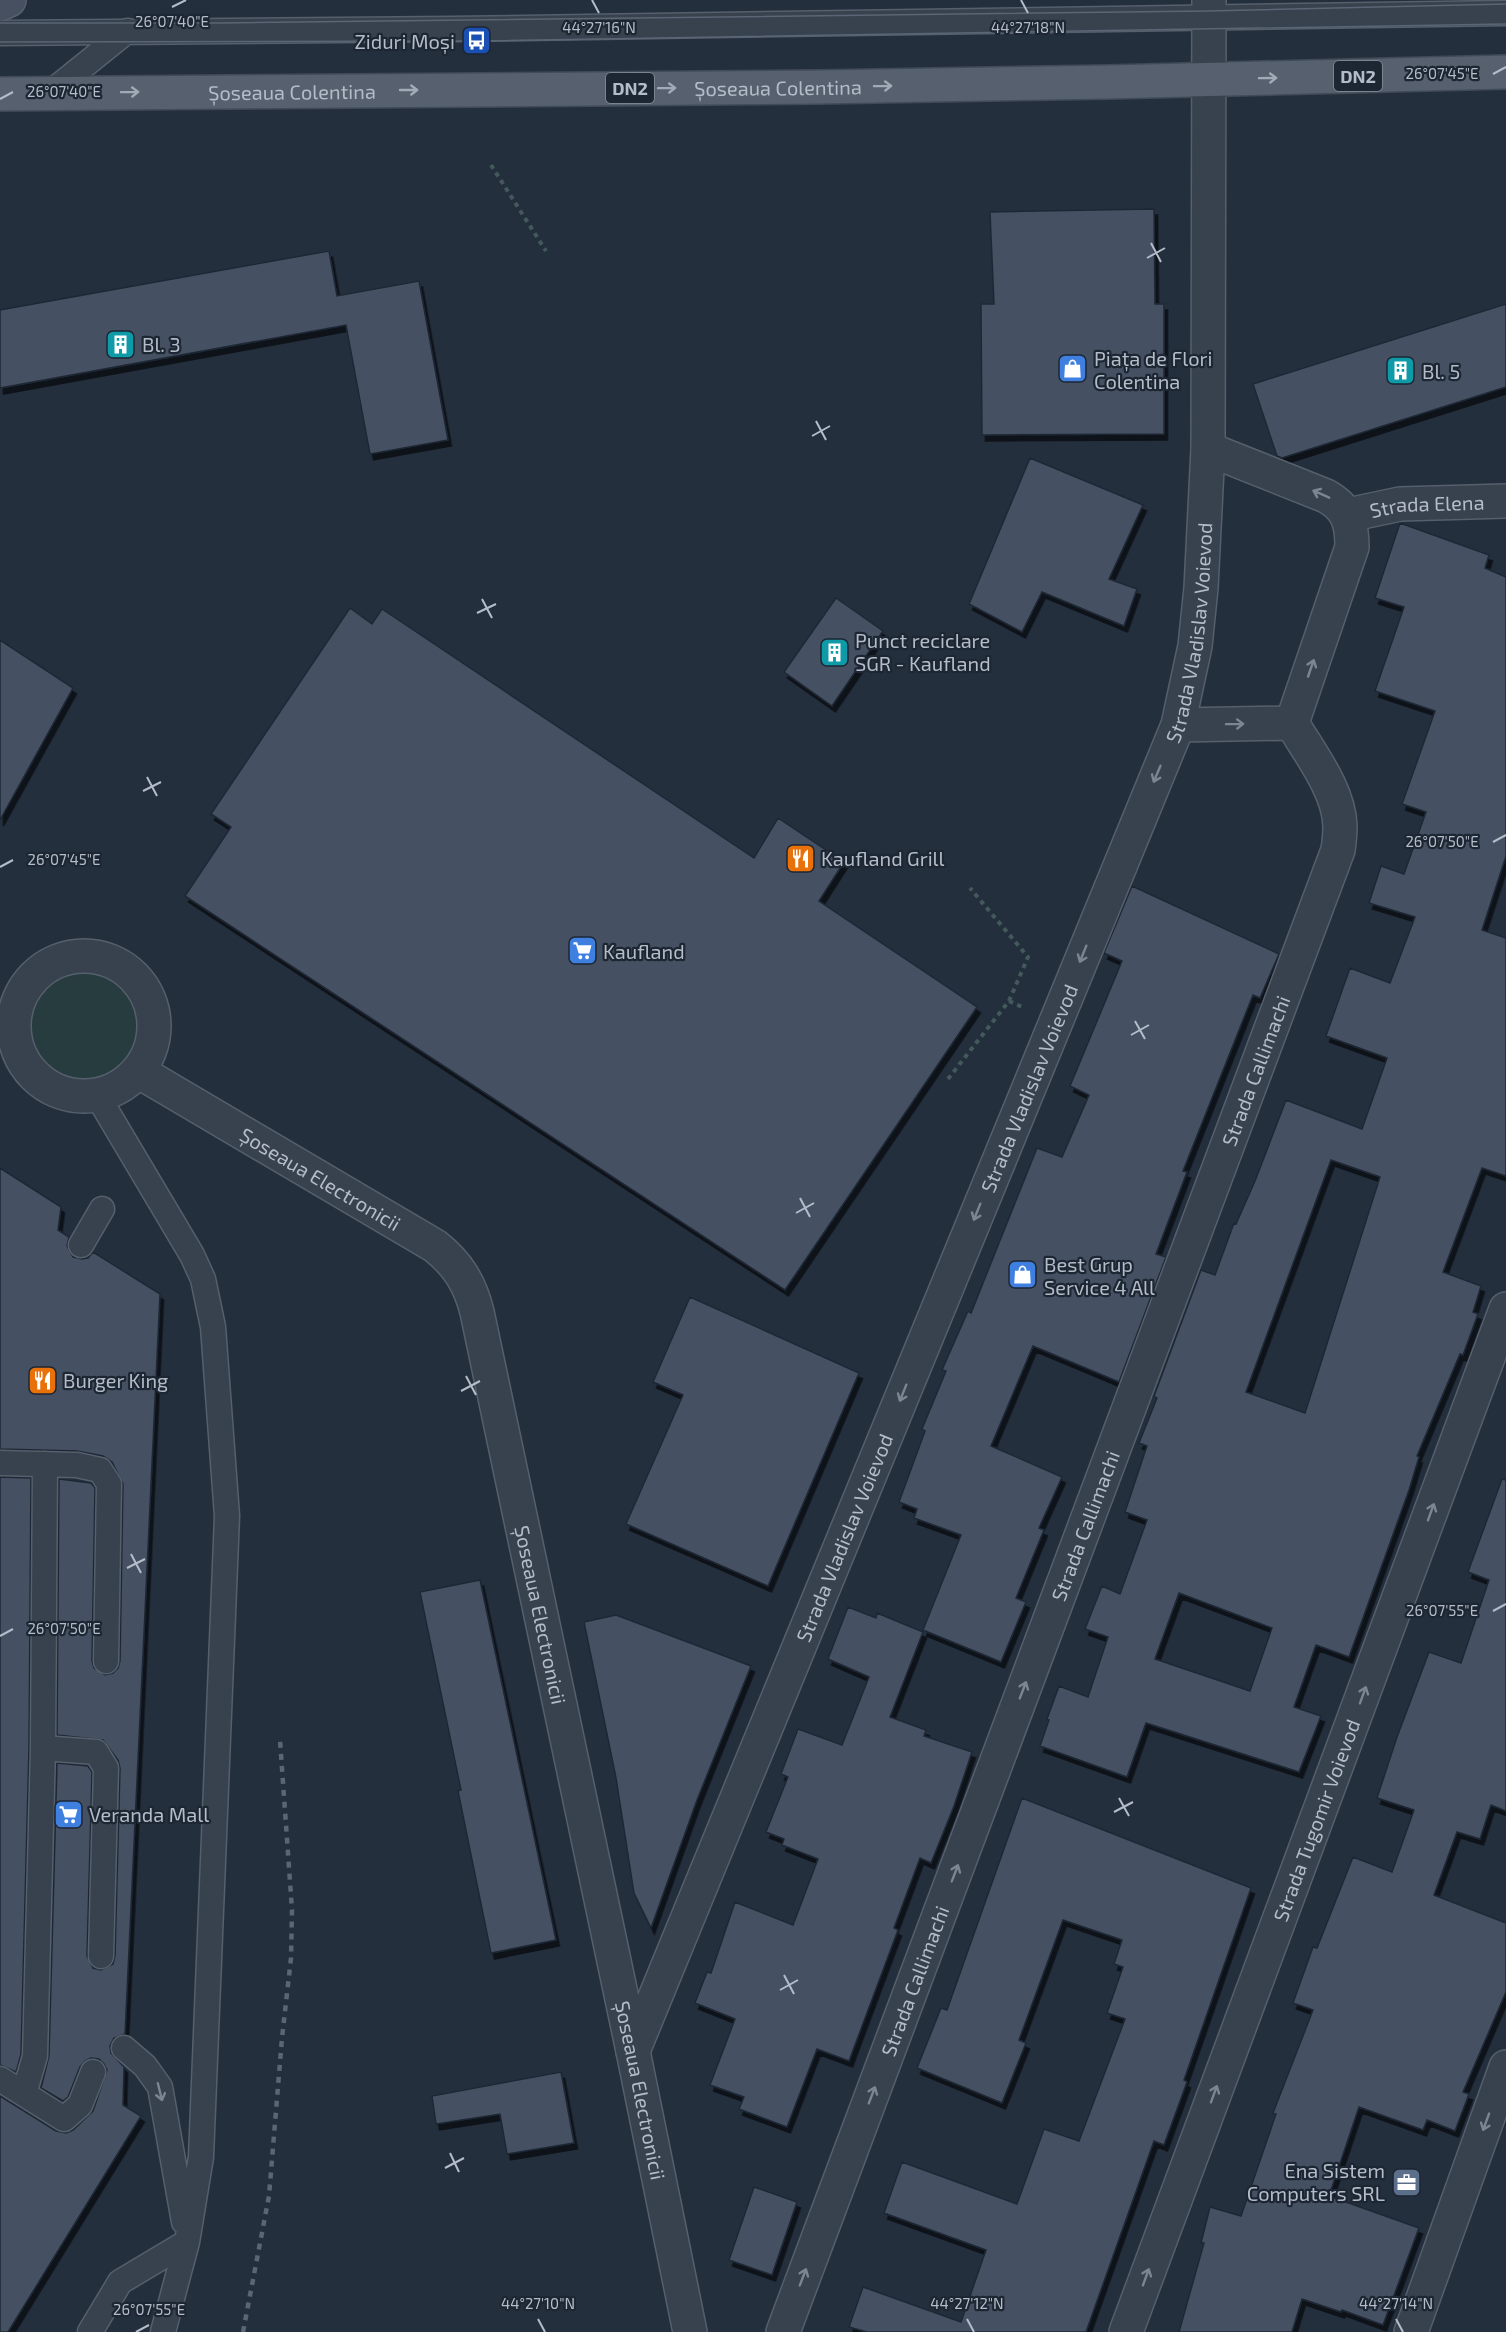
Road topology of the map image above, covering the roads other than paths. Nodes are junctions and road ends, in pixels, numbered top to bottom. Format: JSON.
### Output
{"nodes":[{"id":1,"x":9,"y":0,"type":"edge"},
{"id":2,"x":0,"y":4,"type":"edge"},
{"id":3,"x":1209,"y":9,"type":"edge"},
{"id":4,"x":1506,"y":13,"type":"edge"},
{"id":5,"x":127,"y":31,"type":"junction"},
{"id":6,"x":0,"y":33,"type":"edge"},
{"id":7,"x":1506,"y":72,"type":"edge"},
{"id":8,"x":1210,"y":79,"type":"junction"},
{"id":9,"x":50,"y":93,"type":"junction"},
{"id":10,"x":0,"y":94,"type":"edge"},
{"id":11,"x":0,"y":109,"type":"edge"},
{"id":12,"x":1208,"y":449,"type":"junction"},
{"id":13,"x":1506,"y":501,"type":"edge"},
{"id":14,"x":1348,"y":514,"type":"junction"},
{"id":15,"x":1292,"y":723,"type":"junction"},
{"id":16,"x":1178,"y":725,"type":"junction"},
{"id":17,"x":7,"y":1011,"type":"edge"},
{"id":18,"x":138,"y":1071,"type":"junction"},
{"id":19,"x":97,"y":1095,"type":"junction"},
{"id":20,"x":102,"y":1209,"type":"dead end"},
{"id":21,"x":81,"y":1245,"type":"dead end"},
{"id":22,"x":1506,"y":1310,"type":"edge"},
{"id":23,"x":0,"y":1463,"type":"edge"},
{"id":24,"x":45,"y":1464,"type":"junction"},
{"id":25,"x":106,"y":1661,"type":"dead end"},
{"id":26,"x":43,"y":1748,"type":"junction"},
{"id":27,"x":100,"y":1956,"type":"dead end"},
{"id":28,"x":124,"y":2048,"type":"dead end"},
{"id":29,"x":633,"y":2051,"type":"junction"},
{"id":30,"x":1506,"y":2067,"type":"edge"},
{"id":31,"x":93,"y":2072,"type":"dead end"},
{"id":32,"x":0,"y":2079,"type":"edge"},
{"id":33,"x":24,"y":2094,"type":"junction"},
{"id":34,"x":187,"y":2242,"type":"junction"},
{"id":35,"x":90,"y":2332,"type":"edge"},
{"id":36,"x":163,"y":2332,"type":"edge"},
{"id":37,"x":690,"y":2332,"type":"edge"},
{"id":38,"x":783,"y":2332,"type":"edge"},
{"id":39,"x":1126,"y":2332,"type":"edge"},
{"id":40,"x":1411,"y":2332,"type":"edge"}],
"edges":[{"from":1,"to":2,"type":"main road"},
{"from":3,"to":4,"type":"lane"},
{"from":3,"to":5,"type":"lane"},
{"from":3,"to":8,"type":"street","name":"Strada Vladislav Voievod"},
{"from":5,"to":6,"type":"lane"},
{"from":5,"to":9,"type":"lane"},
{"from":8,"to":7,"type":"main road","name":"Șoseaua Colentina","number":"DN2","one_way":true},
{"from":9,"to":8,"type":"main road","name":"Șoseaua Colentina","number":"DN2","one_way":true},
{"from":8,"to":12,"type":"street","name":"Strada Vladislav Voievod"},
{"from":9,"to":10,"type":"main road","name":"Șoseaua Colentina","number":"DN2"},
{"from":9,"to":11,"type":"main road","name":"Șoseaua Colentina"},
{"from":14,"to":12,"type":"street","one_way":true},
{"from":12,"to":16,"type":"street","name":"Strada Vladislav Voievod"},
{"from":13,"to":14,"type":"street","name":"Strada Elena"},
{"from":15,"to":14,"type":"street","one_way":true},
{"from":16,"to":15,"type":"street","one_way":true},
{"from":38,"to":15,"type":"street","name":"Strada Callimachi","one_way":true},
{"from":16,"to":29,"type":"street","name":"Strada Vladislav Voievod","one_way":true},
{"from":17,"to":18,"type":"street"},
{"from":17,"to":19,"type":"street"},
{"from":18,"to":19,"type":"street"},
{"from":18,"to":29,"type":"street","name":"Șoseaua Electronicii"},
{"from":19,"to":34,"type":"lane"},
{"from":20,"to":21,"type":"lane"},
{"from":39,"to":22,"type":"street","name":"Strada Tugomir Voievod","one_way":true},
{"from":23,"to":24,"type":"lane"},
{"from":24,"to":25,"type":"lane"},
{"from":24,"to":26,"type":"lane"},
{"from":26,"to":27,"type":"lane"},
{"from":26,"to":33,"type":"lane"},
{"from":28,"to":34,"type":"lane","one_way":true},
{"from":29,"to":37,"type":"street","name":"Șoseaua Electronicii"},
{"from":30,"to":40,"type":"street","one_way":true},
{"from":31,"to":33,"type":"lane"},
{"from":32,"to":33,"type":"lane"},
{"from":34,"to":35,"type":"lane"},
{"from":34,"to":36,"type":"lane"}]}
